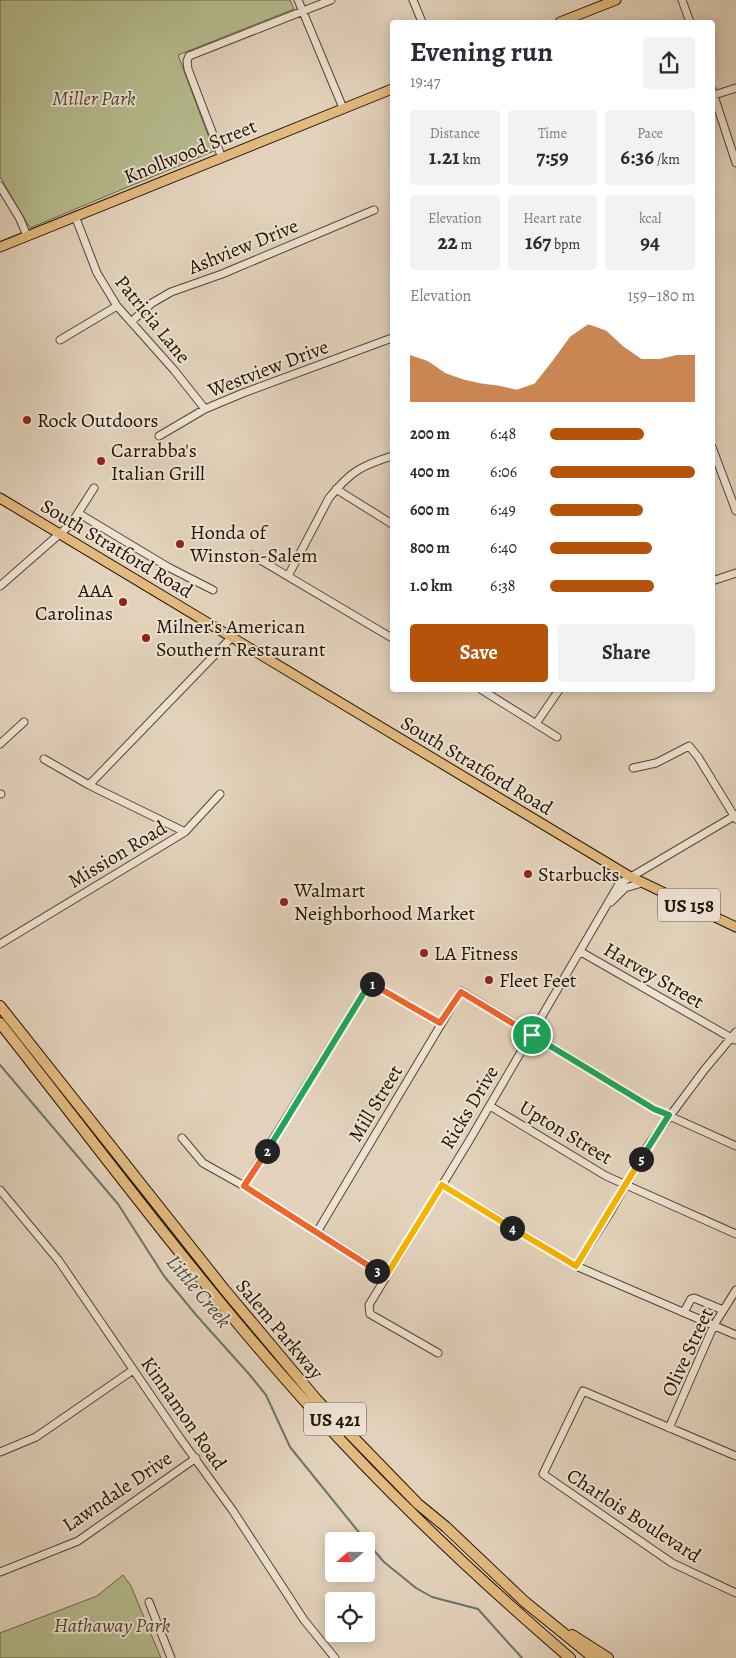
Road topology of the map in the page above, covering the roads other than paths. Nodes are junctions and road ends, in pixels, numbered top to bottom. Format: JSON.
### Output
{"nodes":[{"id":1,"x":298,"y":0,"type":"edge"},
{"id":2,"x":331,"y":0,"type":"edge"},
{"id":3,"x":413,"y":0,"type":"edge"},
{"id":4,"x":616,"y":0,"type":"edge"},
{"id":5,"x":682,"y":0,"type":"edge"},
{"id":6,"x":303,"y":11,"type":"junction"},
{"id":7,"x":421,"y":20,"type":"edge"},
{"id":8,"x":565,"y":20,"type":"edge"},
{"id":9,"x":689,"y":20,"type":"edge"},
{"id":10,"x":736,"y":88,"type":"edge"},
{"id":11,"x":390,"y":90,"type":"edge"},
{"id":12,"x":715,"y":93,"type":"edge"},
{"id":13,"x":715,"y":99,"type":"edge"},
{"id":14,"x":343,"y":108,"type":"junction"},
{"id":15,"x":222,"y":158,"type":"junction"},
{"id":16,"x":736,"y":163,"type":"edge"},
{"id":17,"x":0,"y":186,"type":"edge"},
{"id":18,"x":374,"y":210,"type":"dead end"},
{"id":19,"x":75,"y":216,"type":"junction"},
{"id":20,"x":27,"y":236,"type":"junction"},
{"id":21,"x":0,"y":247,"type":"edge"},
{"id":22,"x":117,"y":306,"type":"junction"},
{"id":23,"x":131,"y":322,"type":"junction"},
{"id":24,"x":390,"y":339,"type":"edge"},
{"id":25,"x":60,"y":340,"type":"dead end"},
{"id":26,"x":205,"y":409,"type":"junction"},
{"id":27,"x":159,"y":436,"type":"dead end"},
{"id":28,"x":715,"y":455,"type":"edge"},
{"id":29,"x":390,"y":457,"type":"edge"},
{"id":30,"x":94,"y":488,"type":"dead end"},
{"id":31,"x":336,"y":489,"type":"junction"},
{"id":32,"x":0,"y":498,"type":"edge"},
{"id":33,"x":736,"y":511,"type":"edge"},
{"id":34,"x":78,"y":513,"type":"junction"},
{"id":35,"x":390,"y":523,"type":"edge"},
{"id":36,"x":60,"y":533,"type":"junction"},
{"id":37,"x":252,"y":555,"type":"dead end"},
{"id":38,"x":736,"y":573,"type":"edge"},
{"id":39,"x":288,"y":576,"type":"junction"},
{"id":40,"x":715,"y":580,"type":"edge"},
{"id":41,"x":0,"y":586,"type":"edge"},
{"id":42,"x":213,"y":590,"type":"dead end"},
{"id":43,"x":232,"y":637,"type":"junction"},
{"id":44,"x":390,"y":637,"type":"edge"},
{"id":45,"x":485,"y":692,"type":"edge"},
{"id":46,"x":558,"y":692,"type":"edge"},
{"id":47,"x":24,"y":722,"type":"dead end"},
{"id":48,"x":537,"y":722,"type":"junction"},
{"id":49,"x":558,"y":737,"type":"dead end"},
{"id":50,"x":0,"y":744,"type":"edge"},
{"id":51,"x":44,"y":759,"type":"dead end"},
{"id":52,"x":633,"y":768,"type":"dead end"},
{"id":53,"x":89,"y":784,"type":"junction"},
{"id":54,"x":220,"y":794,"type":"dead end"},
{"id":55,"x":735,"y":817,"type":"edge"},
{"id":56,"x":185,"y":832,"type":"junction"},
{"id":57,"x":629,"y":876,"type":"junction"},
{"id":58,"x":642,"y":883,"type":"junction"},
{"id":59,"x":610,"y":902,"type":"junction"},
{"id":60,"x":736,"y":927,"type":"edge"},
{"id":61,"x":0,"y":944,"type":"edge"},
{"id":62,"x":581,"y":952,"type":"junction"},
{"id":63,"x":0,"y":1006,"type":"edge"},
{"id":64,"x":0,"y":1022,"type":"edge"},
{"id":65,"x":440,"y":1023,"type":"junction"},
{"id":66,"x":532,"y":1035,"type":"junction"},
{"id":67,"x":735,"y":1037,"type":"edge"},
{"id":68,"x":490,"y":1106,"type":"junction"},
{"id":69,"x":669,"y":1115,"type":"junction"},
{"id":70,"x":182,"y":1138,"type":"dead end"},
{"id":71,"x":736,"y":1146,"type":"edge"},
{"id":72,"x":442,"y":1185,"type":"junction"},
{"id":73,"x":244,"y":1186,"type":"junction"},
{"id":74,"x":625,"y":1186,"type":"junction"},
{"id":75,"x":0,"y":1190,"type":"edge"},
{"id":76,"x":316,"y":1232,"type":"junction"},
{"id":77,"x":736,"y":1234,"type":"edge"},
{"id":78,"x":576,"y":1266,"type":"junction"},
{"id":79,"x":386,"y":1276,"type":"junction"},
{"id":80,"x":736,"y":1290,"type":"edge"},
{"id":81,"x":723,"y":1310,"type":"junction"},
{"id":82,"x":684,"y":1312,"type":"junction"},
{"id":83,"x":714,"y":1325,"type":"junction"},
{"id":84,"x":736,"y":1335,"type":"edge"},
{"id":85,"x":438,"y":1353,"type":"dead end"},
{"id":86,"x":133,"y":1370,"type":"junction"},
{"id":87,"x":669,"y":1428,"type":"junction"},
{"id":88,"x":0,"y":1452,"type":"edge"},
{"id":89,"x":736,"y":1456,"type":"edge"},
{"id":90,"x":196,"y":1458,"type":"junction"},
{"id":91,"x":0,"y":1572,"type":"edge"},
{"id":92,"x":736,"y":1593,"type":"edge"},
{"id":93,"x":149,"y":1602,"type":"dead end"},
{"id":94,"x":559,"y":1630,"type":"junction"},
{"id":95,"x":171,"y":1658,"type":"edge"},
{"id":96,"x":334,"y":1658,"type":"edge"},
{"id":97,"x":570,"y":1658,"type":"edge"},
{"id":98,"x":594,"y":1658,"type":"edge"},
{"id":99,"x":608,"y":1658,"type":"edge"}],
"edges":[{"from":1,"to":6,"type":"street"},
{"from":2,"to":6,"type":"street"},
{"from":3,"to":7,"type":"street"},
{"from":4,"to":8,"type":"main road"},
{"from":5,"to":9,"type":"street"},
{"from":6,"to":14,"type":"street"},
{"from":6,"to":15,"type":"street"},
{"from":10,"to":12,"type":"street"},
{"from":11,"to":14,"type":"main road","name":"Knollwood Street"},
{"from":13,"to":16,"type":"street"},
{"from":14,"to":15,"type":"main road","name":"Knollwood Street"},
{"from":15,"to":19,"type":"main road","name":"Knollwood Street"},
{"from":17,"to":20,"type":"street"},
{"from":18,"to":23,"type":"street","name":"Ashview Drive"},
{"from":19,"to":20,"type":"main road","name":"Knollwood Street"},
{"from":19,"to":22,"type":"street","name":"Patricia Lane"},
{"from":20,"to":21,"type":"main road","name":"Knollwood Street"},
{"from":22,"to":23,"type":"street","name":"Patricia Lane"},
{"from":22,"to":25,"type":"street"},
{"from":23,"to":26,"type":"street","name":"Patricia Lane"},
{"from":24,"to":26,"type":"street","name":"Westview Drive"},
{"from":26,"to":27,"type":"street","name":"Westview Drive"},
{"from":28,"to":33,"type":"street"},
{"from":29,"to":31,"type":"street"},
{"from":30,"to":34,"type":"street"},
{"from":31,"to":35,"type":"street"},
{"from":31,"to":39,"type":"street"},
{"from":32,"to":36,"type":"main road","name":"South Stratford Road","number":"US 158"},
{"from":34,"to":36,"type":"street"},
{"from":34,"to":42,"type":"street"},
{"from":36,"to":41,"type":"street"},
{"from":36,"to":43,"type":"main road","name":"South Stratford Road","number":"US 158"},
{"from":37,"to":39,"type":"street"},
{"from":38,"to":40,"type":"street"},
{"from":39,"to":44,"type":"street"},
{"from":43,"to":53,"type":"street"},
{"from":43,"to":57,"type":"main road","name":"South Stratford Road","number":"US 158"},
{"from":45,"to":48,"type":"street"},
{"from":46,"to":48,"type":"street"},
{"from":47,"to":50,"type":"street"},
{"from":48,"to":49,"type":"street"},
{"from":51,"to":53,"type":"street","name":"Mission Road"},
{"from":52,"to":55,"type":"street"},
{"from":53,"to":56,"type":"street","name":"Mission Road"},
{"from":54,"to":56,"type":"street"},
{"from":55,"to":57,"type":"street","name":"Ricks Drive"},
{"from":56,"to":61,"type":"street","name":"Mission Road"},
{"from":57,"to":58,"type":"main road","name":"South Stratford Road","number":"US 158"},
{"from":57,"to":59,"type":"street","name":"Ricks Drive"},
{"from":58,"to":59,"type":"street","name":"Ricks Drive"},
{"from":58,"to":60,"type":"main road","name":"South Stratford Road","number":"US 158"},
{"from":59,"to":62,"type":"street","name":"Ricks Drive"},
{"from":62,"to":66,"type":"street","name":"Ricks Drive"},
{"from":62,"to":67,"type":"street","name":"Harvey Street"},
{"from":63,"to":94,"type":"highway","name":"Salem Parkway","number":"US 421"},
{"from":64,"to":97,"type":"highway","name":"Salem Parkway","number":"US 421"},
{"from":65,"to":66,"type":"street","name":"Mill Street"},
{"from":65,"to":73,"type":"street"},
{"from":65,"to":76,"type":"street","name":"Mill Street"},
{"from":66,"to":68,"type":"street","name":"Ricks Drive"},
{"from":66,"to":69,"type":"street"},
{"from":67,"to":69,"type":"street"},
{"from":68,"to":72,"type":"street","name":"Ricks Drive"},
{"from":68,"to":74,"type":"street","name":"Upton Street"},
{"from":69,"to":71,"type":"street"},
{"from":69,"to":74,"type":"street"},
{"from":70,"to":73,"type":"street"},
{"from":72,"to":78,"type":"street"},
{"from":72,"to":79,"type":"street","name":"Ricks Drive"},
{"from":73,"to":76,"type":"street"},
{"from":74,"to":77,"type":"street","name":"Upton Street"},
{"from":74,"to":78,"type":"street"},
{"from":75,"to":86,"type":"street","name":"Kinnamon Road"},
{"from":76,"to":79,"type":"street"},
{"from":78,"to":82,"type":"street"},
{"from":79,"to":85,"type":"street","name":"Ricks Drive"},
{"from":80,"to":81,"type":"street","name":"Olive Street"},
{"from":81,"to":82,"type":"street"},
{"from":81,"to":83,"type":"street","name":"Olive Street"},
{"from":82,"to":83,"type":"street"},
{"from":83,"to":84,"type":"street"},
{"from":83,"to":87,"type":"street","name":"Olive Street"},
{"from":86,"to":88,"type":"street"},
{"from":86,"to":90,"type":"street","name":"Kinnamon Road"},
{"from":87,"to":89,"type":"street"},
{"from":87,"to":92,"type":"street","name":"Charlois Boulevard"},
{"from":90,"to":91,"type":"street","name":"Lawndale Drive"},
{"from":90,"to":96,"type":"street","name":"Kinnamon Road"},
{"from":93,"to":95,"type":"street"},
{"from":94,"to":98,"type":"highway","name":"Salem Parkway","number":"US 421"},
{"from":94,"to":99,"type":"highway"}]}
